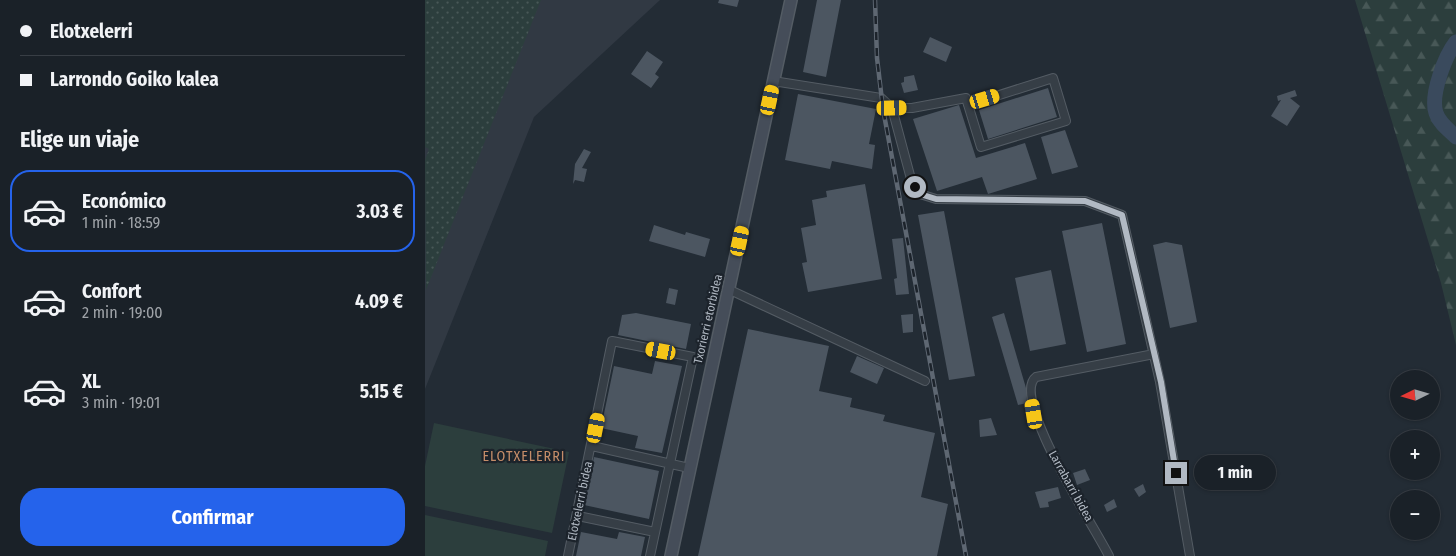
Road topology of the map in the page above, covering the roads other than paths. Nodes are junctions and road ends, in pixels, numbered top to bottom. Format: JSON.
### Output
{"nodes":[{"id":1,"x":791,"y":0,"type":"edge"},
{"id":2,"x":773,"y":81,"type":"junction"},
{"id":3,"x":968,"y":105,"type":"junction"},
{"id":4,"x":892,"y":108,"type":"junction"},
{"id":5,"x":730,"y":290,"type":"junction"},
{"id":6,"x":1154,"y":354,"type":"junction"},
{"id":7,"x":925,"y":380,"type":"dead end"},
{"id":8,"x":592,"y":446,"type":"junction"},
{"id":9,"x":669,"y":464,"type":"junction"},
{"id":10,"x":689,"y":468,"type":"junction"},
{"id":11,"x":578,"y":516,"type":"junction"},
{"id":12,"x":655,"y":532,"type":"junction"},
{"id":13,"x":568,"y":556,"type":"edge"},
{"id":14,"x":650,"y":556,"type":"edge"},
{"id":15,"x":671,"y":556,"type":"edge"},
{"id":16,"x":1109,"y":556,"type":"edge"},
{"id":17,"x":1190,"y":556,"type":"edge"}],
"edges":[{"from":1,"to":2,"type":"street","name":"Txorierri etorbidea"},
{"from":2,"to":4,"type":"street"},
{"from":2,"to":5,"type":"street","name":"Txorierri etorbidea"},
{"from":3,"to":3,"type":"street"},
{"from":3,"to":4,"type":"street"},
{"from":4,"to":6,"type":"street"},
{"from":5,"to":7,"type":"street"},
{"from":5,"to":10,"type":"street","name":"Txorierri etorbidea"},
{"from":6,"to":16,"type":"street","name":"Larrabarri bidea"},
{"from":6,"to":17,"type":"street"},
{"from":8,"to":9,"type":"street"},
{"from":8,"to":9,"type":"street","name":"Elotxelerri bidea"},
{"from":8,"to":11,"type":"street","name":"Elotxelerri bidea"},
{"from":9,"to":10,"type":"street"},
{"from":9,"to":12,"type":"street"},
{"from":10,"to":15,"type":"street","name":"Txorierri etorbidea"},
{"from":11,"to":12,"type":"street"},
{"from":11,"to":13,"type":"street","name":"Elotxelerri bidea"},
{"from":12,"to":14,"type":"street"}]}
